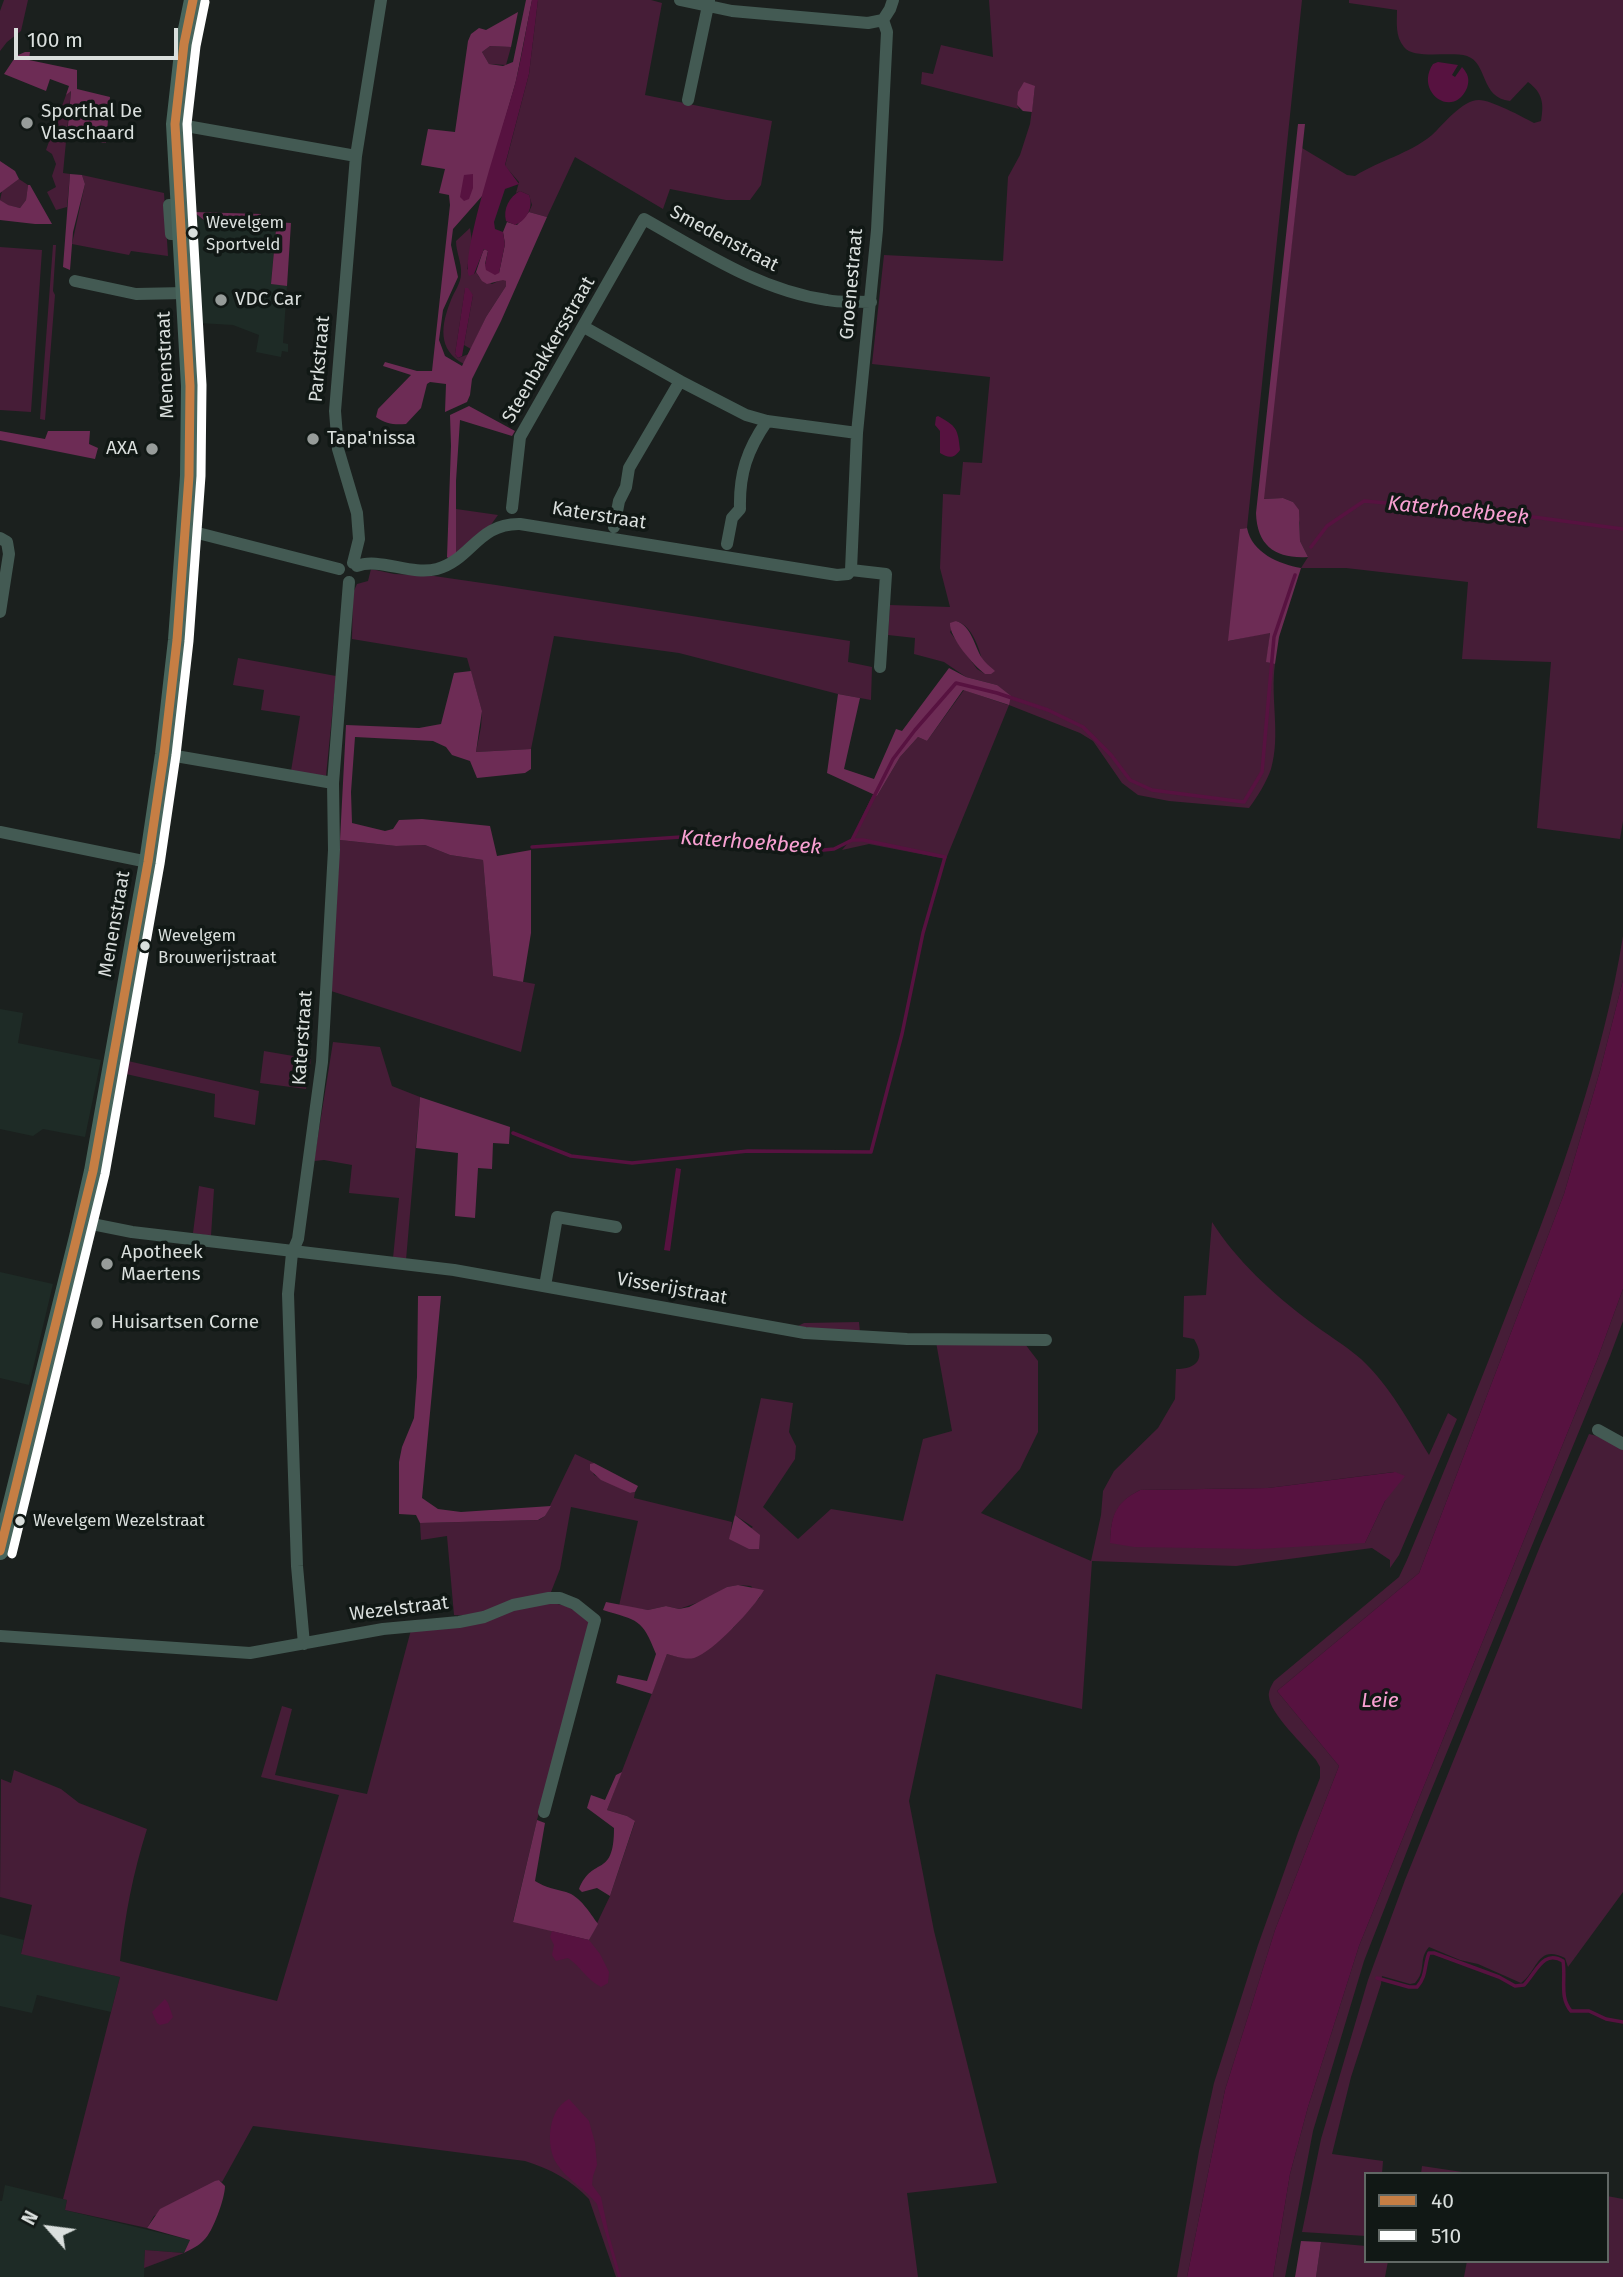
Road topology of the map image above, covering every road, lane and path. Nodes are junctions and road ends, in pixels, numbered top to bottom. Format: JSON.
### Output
{"nodes":[{"id":1,"x":193,"y":0,"type":"edge"},
{"id":2,"x":381,"y":0,"type":"edge"},
{"id":3,"x":680,"y":0,"type":"edge"},
{"id":4,"x":893,"y":0,"type":"edge"},
{"id":5,"x":709,"y":4,"type":"edge"},
{"id":6,"x":883,"y":20,"type":"junction"},
{"id":7,"x":688,"y":100,"type":"dead end"},
{"id":8,"x":175,"y":124,"type":"junction"},
{"id":9,"x":356,"y":156,"type":"junction"},
{"id":10,"x":644,"y":219,"type":"joint"},
{"id":11,"x":75,"y":281,"type":"dead end"},
{"id":12,"x":185,"y":293,"type":"junction"},
{"id":13,"x":871,"y":302,"type":"junction"},
{"id":14,"x":584,"y":327,"type":"junction"},
{"id":15,"x":680,"y":381,"type":"junction"},
{"id":16,"x":767,"y":421,"type":"junction"},
{"id":17,"x":857,"y":433,"type":"junction"},
{"id":18,"x":512,"y":508,"type":"dead end"},
{"id":19,"x":614,"y":527,"type":"dead end"},
{"id":20,"x":186,"y":530,"type":"junction"},
{"id":21,"x":0,"y":538,"type":"edge"},
{"id":22,"x":727,"y":544,"type":"dead end"},
{"id":23,"x":355,"y":565,"type":"junction"},
{"id":24,"x":339,"y":569,"type":"junction"},
{"id":25,"x":850,"y":572,"type":"junction"},
{"id":26,"x":3,"y":580,"type":"edge"},
{"id":27,"x":349,"y":582,"type":"junction"},
{"id":28,"x":0,"y":612,"type":"edge"},
{"id":29,"x":880,"y":667,"type":"dead end"},
{"id":30,"x":164,"y":754,"type":"junction"},
{"id":31,"x":333,"y":783,"type":"junction"},
{"id":32,"x":0,"y":832,"type":"edge"},
{"id":33,"x":148,"y":862,"type":"junction"},
{"id":34,"x":82,"y":1222,"type":"junction"},
{"id":35,"x":617,"y":1227,"type":"dead end"},
{"id":36,"x":292,"y":1252,"type":"junction"},
{"id":37,"x":545,"y":1286,"type":"junction"},
{"id":38,"x":1046,"y":1340,"type":"dead end"},
{"id":39,"x":1598,"y":1430,"type":"dead end"},
{"id":40,"x":1623,"y":1444,"type":"edge"},
{"id":41,"x":0,"y":1551,"type":"edge"},
{"id":42,"x":0,"y":1636,"type":"edge"},
{"id":43,"x":304,"y":1644,"type":"junction"},
{"id":44,"x":544,"y":1812,"type":"dead end"}],
"edges":[{"from":1,"to":8,"type":"main road","name":"Menenstraat"},
{"from":2,"to":9,"type":"street","name":"Parkstraat"},
{"from":3,"to":5,"type":"street"},
{"from":4,"to":6,"type":"street"},
{"from":5,"to":6,"type":"street"},
{"from":5,"to":7,"type":"street"},
{"from":6,"to":13,"type":"street","name":"Groenestraat"},
{"from":8,"to":9,"type":"street"},
{"from":8,"to":12,"type":"main road","name":"Menenstraat"},
{"from":9,"to":23,"type":"street","name":"Parkstraat"},
{"from":10,"to":13,"type":"street","name":"Smedenstraat"},
{"from":10,"to":14,"type":"street","name":"Steenbakkersstraat"},
{"from":11,"to":12,"type":"street","name":"Menenstraat"},
{"from":12,"to":20,"type":"main road","name":"Menenstraat"},
{"from":13,"to":17,"type":"street","name":"Groenestraat"},
{"from":14,"to":15,"type":"street"},
{"from":14,"to":18,"type":"street","name":"Steenbakkersstraat"},
{"from":15,"to":16,"type":"street"},
{"from":15,"to":19,"type":"street"},
{"from":16,"to":17,"type":"street"},
{"from":16,"to":22,"type":"street"},
{"from":17,"to":25,"type":"street","name":"Groenestraat"},
{"from":20,"to":24,"type":"street"},
{"from":20,"to":30,"type":"main road","name":"Menenstraat"},
{"from":21,"to":26,"type":"street"},
{"from":23,"to":24,"type":"street"},
{"from":23,"to":25,"type":"street","name":"Katerstraat"},
{"from":23,"to":27,"type":"street"},
{"from":24,"to":27,"type":"street"},
{"from":25,"to":29,"type":"street","name":"Katerstraat"},
{"from":26,"to":28,"type":"street"},
{"from":27,"to":31,"type":"street","name":"Katerstraat"},
{"from":30,"to":31,"type":"street"},
{"from":30,"to":33,"type":"main road","name":"Menenstraat"},
{"from":31,"to":36,"type":"street","name":"Katerstraat"},
{"from":32,"to":33,"type":"street"},
{"from":33,"to":34,"type":"main road","name":"Menenstraat"},
{"from":34,"to":36,"type":"street","name":"Visserijstraat"},
{"from":34,"to":41,"type":"main road","name":"Menenstraat"},
{"from":35,"to":37,"type":"street"},
{"from":36,"to":37,"type":"street","name":"Visserijstraat"},
{"from":36,"to":43,"type":"street"},
{"from":37,"to":38,"type":"street","name":"Visserijstraat"},
{"from":39,"to":40,"type":"street"},
{"from":42,"to":43,"type":"street","name":"Wezelstraat"},
{"from":43,"to":44,"type":"street","name":"Wezelstraat"}]}
